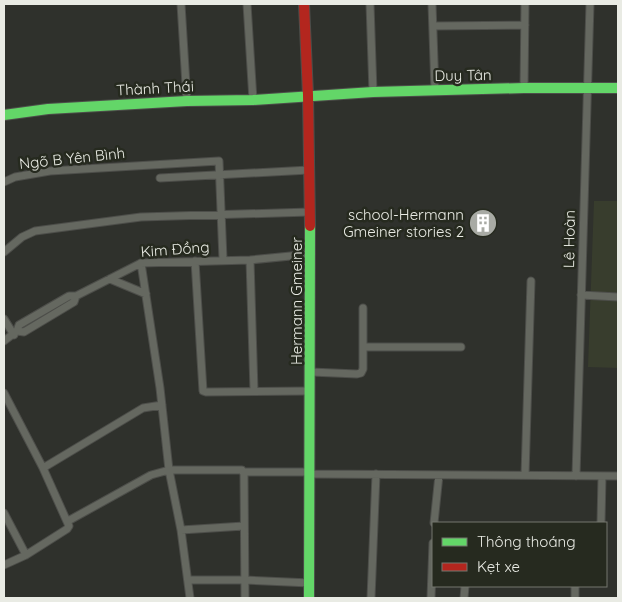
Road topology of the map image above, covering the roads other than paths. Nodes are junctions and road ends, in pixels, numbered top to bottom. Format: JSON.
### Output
{"nodes":[{"id":1,"x":181,"y":4,"type":"edge"},
{"id":2,"x":247,"y":4,"type":"edge"},
{"id":3,"x":304,"y":4,"type":"edge"},
{"id":4,"x":370,"y":4,"type":"edge"},
{"id":5,"x":432,"y":4,"type":"edge"},
{"id":6,"x":525,"y":4,"type":"edge"},
{"id":7,"x":590,"y":4,"type":"edge"},
{"id":8,"x":525,"y":25,"type":"junction"},
{"id":9,"x":433,"y":26,"type":"junction"},
{"id":10,"x":524,"y":88,"type":"junction"},
{"id":11,"x":618,"y":88,"type":"edge"},
{"id":12,"x":587,"y":89,"type":"junction"},
{"id":13,"x":435,"y":90,"type":"junction"},
{"id":14,"x":373,"y":92,"type":"junction"},
{"id":15,"x":308,"y":95,"type":"junction"},
{"id":16,"x":253,"y":100,"type":"junction"},
{"id":17,"x":187,"y":101,"type":"junction"},
{"id":18,"x":4,"y":115,"type":"edge"},
{"id":19,"x":309,"y":170,"type":"junction"},
{"id":20,"x":220,"y":174,"type":"junction"},
{"id":21,"x":160,"y":178,"type":"dead end"},
{"id":22,"x":4,"y":182,"type":"edge"},
{"id":23,"x":310,"y":212,"type":"junction"},
{"id":24,"x":221,"y":214,"type":"junction"},
{"id":25,"x":4,"y":252,"type":"edge"},
{"id":26,"x":311,"y":254,"type":"junction"},
{"id":27,"x":223,"y":259,"type":"junction"},
{"id":28,"x":250,"y":260,"type":"junction"},
{"id":29,"x":195,"y":261,"type":"junction"},
{"id":30,"x":141,"y":263,"type":"junction"},
{"id":31,"x":110,"y":279,"type":"junction"},
{"id":32,"x":531,"y":281,"type":"dead end"},
{"id":33,"x":146,"y":294,"type":"junction"},
{"id":34,"x":582,"y":295,"type":"junction"},
{"id":35,"x":76,"y":296,"type":"junction"},
{"id":36,"x":618,"y":297,"type":"edge"},
{"id":37,"x":363,"y":308,"type":"dead end"},
{"id":38,"x":39,"y":313,"type":"junction"},
{"id":39,"x":4,"y":319,"type":"edge"},
{"id":40,"x":44,"y":321,"type":"junction"},
{"id":41,"x":16,"y":333,"type":"junction"},
{"id":42,"x":4,"y":341,"type":"edge"},
{"id":43,"x":363,"y":347,"type":"junction"},
{"id":44,"x":461,"y":347,"type":"dead end"},
{"id":45,"x":311,"y":372,"type":"junction"},
{"id":46,"x":254,"y":391,"type":"junction"},
{"id":47,"x":310,"y":391,"type":"junction"},
{"id":48,"x":4,"y":393,"type":"edge"},
{"id":49,"x":162,"y":405,"type":"junction"},
{"id":50,"x":43,"y":468,"type":"junction"},
{"id":51,"x":169,"y":470,"type":"junction"},
{"id":52,"x":244,"y":472,"type":"junction"},
{"id":53,"x":310,"y":473,"type":"junction"},
{"id":54,"x":376,"y":474,"type":"junction"},
{"id":55,"x":439,"y":475,"type":"junction"},
{"id":56,"x":525,"y":476,"type":"junction"},
{"id":57,"x":576,"y":476,"type":"junction"},
{"id":58,"x":602,"y":476,"type":"junction"},
{"id":59,"x":618,"y":476,"type":"edge"},
{"id":60,"x":4,"y":512,"type":"edge"},
{"id":61,"x":68,"y":521,"type":"junction"},
{"id":62,"x":434,"y":522,"type":"edge"},
{"id":63,"x":601,"y":522,"type":"edge"},
{"id":64,"x":244,"y":526,"type":"junction"},
{"id":65,"x":181,"y":530,"type":"junction"},
{"id":66,"x":26,"y":555,"type":"junction"},
{"id":67,"x":4,"y":565,"type":"edge"},
{"id":68,"x":432,"y":570,"type":"edge"},
{"id":69,"x":188,"y":580,"type":"junction"},
{"id":70,"x":245,"y":580,"type":"junction"},
{"id":71,"x":310,"y":583,"type":"junction"},
{"id":72,"x":190,"y":598,"type":"edge"},
{"id":73,"x":245,"y":598,"type":"edge"},
{"id":74,"x":309,"y":598,"type":"edge"},
{"id":75,"x":372,"y":598,"type":"edge"},
{"id":76,"x":431,"y":598,"type":"edge"}],
"edges":[{"from":1,"to":17,"type":"street"},
{"from":2,"to":16,"type":"street"},
{"from":3,"to":15,"type":"street","name":"Hermann Gmeiner"},
{"from":4,"to":14,"type":"street"},
{"from":5,"to":9,"type":"street"},
{"from":6,"to":8,"type":"street"},
{"from":7,"to":12,"type":"street","name":"Lê Hoàn"},
{"from":8,"to":9,"type":"street"},
{"from":8,"to":10,"type":"street"},
{"from":9,"to":13,"type":"street"},
{"from":10,"to":12,"type":"street","name":"Duy Tân"},
{"from":10,"to":13,"type":"street","name":"Duy Tân"},
{"from":11,"to":12,"type":"street","name":"Duy Tân"},
{"from":12,"to":34,"type":"street","name":"Lê Hoàn"},
{"from":13,"to":14,"type":"street","name":"Duy Tân"},
{"from":14,"to":15,"type":"street","name":"Duy Tân"},
{"from":15,"to":16,"type":"street","name":"Thành Thái"},
{"from":15,"to":19,"type":"street","name":"Hermann Gmeiner"},
{"from":16,"to":17,"type":"street","name":"Thành Thái"},
{"from":17,"to":18,"type":"street","name":"Thành Thái"},
{"from":19,"to":20,"type":"street"},
{"from":19,"to":23,"type":"street","name":"Hermann Gmeiner"},
{"from":20,"to":21,"type":"street"},
{"from":20,"to":22,"type":"street","name":"Ngõ B Yên Bình"},
{"from":20,"to":24,"type":"street"},
{"from":23,"to":24,"type":"street"},
{"from":23,"to":26,"type":"street","name":"Hermann Gmeiner"},
{"from":24,"to":25,"type":"street"},
{"from":24,"to":27,"type":"street"},
{"from":26,"to":28,"type":"street","name":"Kim Đồng"},
{"from":26,"to":45,"type":"street","name":"Hermann Gmeiner"},
{"from":27,"to":28,"type":"street","name":"Kim Đồng"},
{"from":27,"to":29,"type":"street","name":"Kim Đồng"},
{"from":28,"to":46,"type":"street"},
{"from":29,"to":30,"type":"street","name":"Kim Đồng"},
{"from":29,"to":46,"type":"street"},
{"from":30,"to":31,"type":"street","name":"Kim Đồng"},
{"from":30,"to":33,"type":"street"},
{"from":31,"to":33,"type":"street"},
{"from":31,"to":35,"type":"street","name":"Kim Đồng"},
{"from":32,"to":56,"type":"street"},
{"from":33,"to":49,"type":"street"},
{"from":34,"to":36,"type":"street"},
{"from":34,"to":57,"type":"street","name":"Lê Hoàn"},
{"from":35,"to":38,"type":"street"},
{"from":35,"to":40,"type":"street","name":"Kim Đồng"},
{"from":37,"to":43,"type":"street"},
{"from":38,"to":40,"type":"street"},
{"from":38,"to":41,"type":"street"},
{"from":39,"to":41,"type":"street"},
{"from":40,"to":41,"type":"street","name":"Kim Đồng"},
{"from":41,"to":42,"type":"street","name":"Kim Đồng"},
{"from":43,"to":44,"type":"street"},
{"from":43,"to":45,"type":"street"},
{"from":45,"to":47,"type":"street","name":"Hermann Gmeiner"},
{"from":46,"to":47,"type":"street"},
{"from":47,"to":53,"type":"street","name":"Hermann Gmeiner"},
{"from":48,"to":50,"type":"street"},
{"from":49,"to":50,"type":"street"},
{"from":49,"to":51,"type":"street"},
{"from":50,"to":61,"type":"street"},
{"from":51,"to":52,"type":"street"},
{"from":51,"to":61,"type":"street"},
{"from":51,"to":65,"type":"street"},
{"from":52,"to":53,"type":"street"},
{"from":52,"to":64,"type":"street"},
{"from":53,"to":54,"type":"street"},
{"from":53,"to":71,"type":"street","name":"Hermann Gmeiner"},
{"from":54,"to":55,"type":"street"},
{"from":54,"to":75,"type":"street"},
{"from":55,"to":56,"type":"street"},
{"from":55,"to":62,"type":"street"},
{"from":56,"to":57,"type":"street"},
{"from":57,"to":58,"type":"street"},
{"from":58,"to":59,"type":"street"},
{"from":58,"to":63,"type":"street"},
{"from":60,"to":66,"type":"street"},
{"from":61,"to":66,"type":"street"},
{"from":64,"to":65,"type":"street"},
{"from":64,"to":70,"type":"street"},
{"from":65,"to":69,"type":"street"},
{"from":66,"to":67,"type":"street"},
{"from":68,"to":76,"type":"street"},
{"from":69,"to":70,"type":"street"},
{"from":69,"to":72,"type":"street"},
{"from":70,"to":71,"type":"street"},
{"from":70,"to":73,"type":"street"},
{"from":71,"to":74,"type":"street","name":"Hermann Gmeiner"}]}
